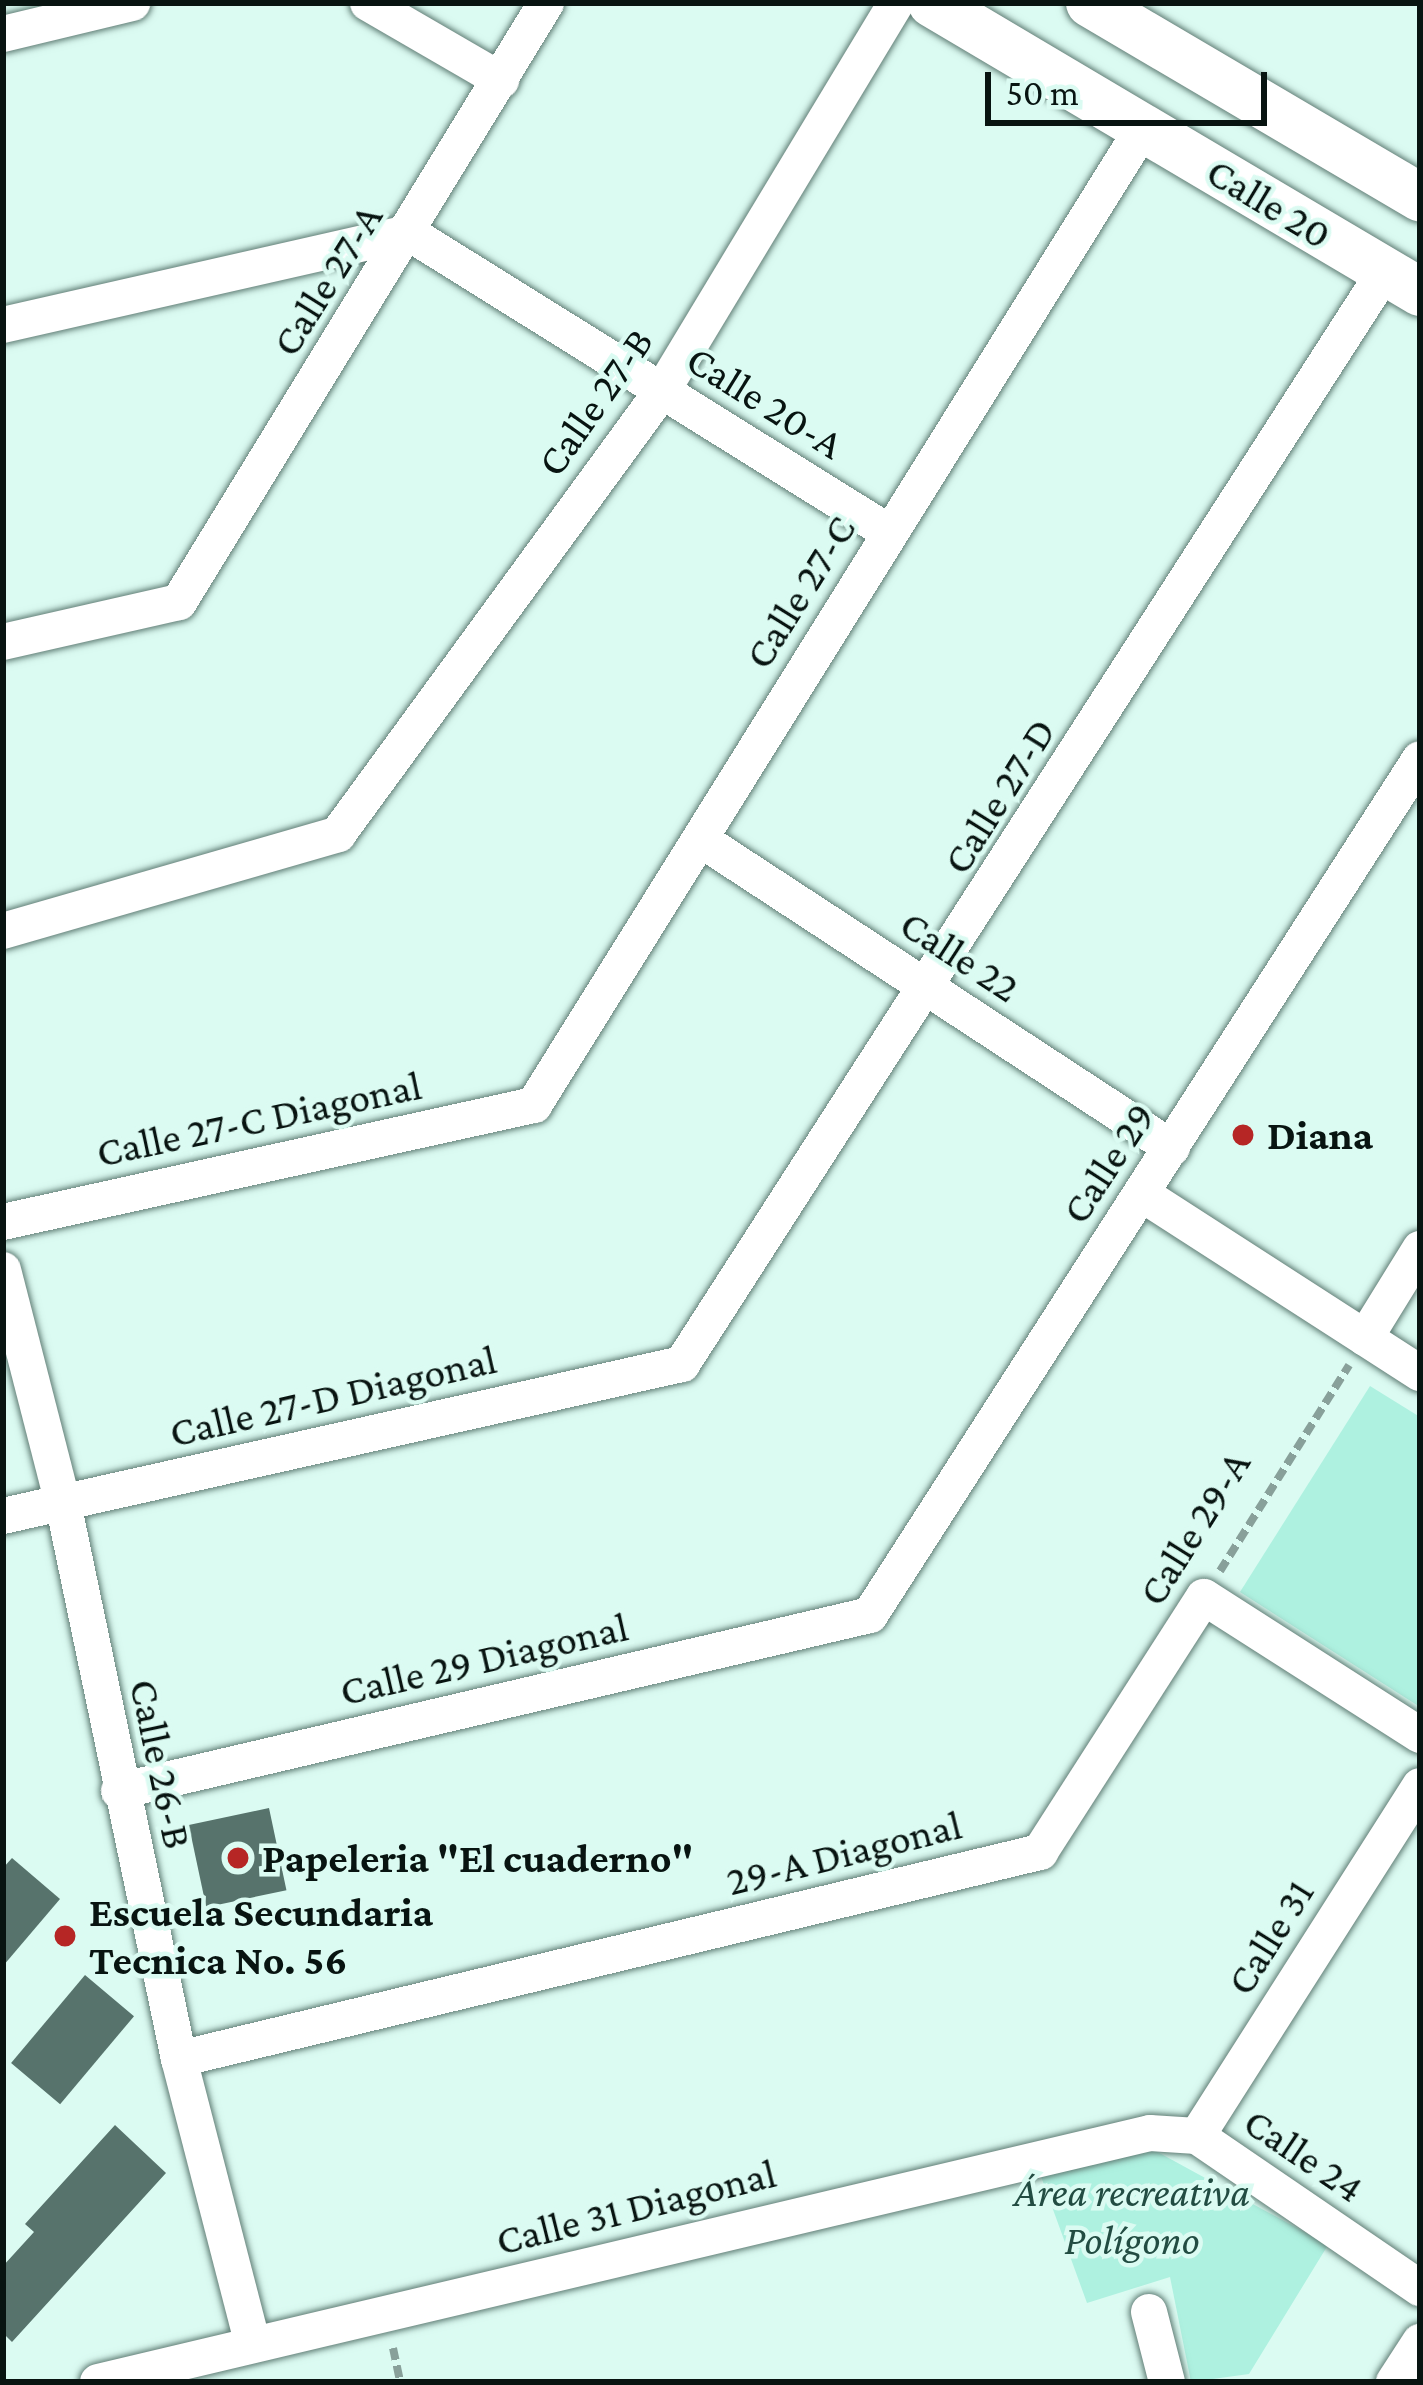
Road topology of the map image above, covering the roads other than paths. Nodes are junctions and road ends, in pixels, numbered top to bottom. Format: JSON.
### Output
{"nodes":[{"id":1,"x":132,"y":3,"type":"edge"},
{"id":2,"x":368,"y":3,"type":"edge"},
{"id":3,"x":546,"y":3,"type":"edge"},
{"id":4,"x":896,"y":3,"type":"edge"},
{"id":5,"x":932,"y":3,"type":"edge"},
{"id":6,"x":1090,"y":3,"type":"edge"},
{"id":7,"x":3,"y":34,"type":"edge"},
{"id":8,"x":501,"y":80,"type":"junction"},
{"id":9,"x":1143,"y":128,"type":"junction"},
{"id":10,"x":1420,"y":197,"type":"edge"},
{"id":11,"x":409,"y":233,"type":"junction"},
{"id":12,"x":1402,"y":282,"type":"edge"},
{"id":13,"x":3,"y":325,"type":"edge"},
{"id":14,"x":662,"y":391,"type":"junction"},
{"id":15,"x":890,"y":533,"type":"junction"},
{"id":16,"x":3,"y":643,"type":"edge"},
{"id":17,"x":1420,"y":759,"type":"edge"},
{"id":18,"x":700,"y":839,"type":"junction"},
{"id":19,"x":3,"y":931,"type":"edge"},
{"id":20,"x":929,"y":989,"type":"junction"},
{"id":21,"x":534,"y":1105,"type":"joint"},
{"id":22,"x":1172,"y":1148,"type":"junction"},
{"id":23,"x":1142,"y":1194,"type":"junction"},
{"id":24,"x":3,"y":1222,"type":"edge"},
{"id":25,"x":1420,"y":1249,"type":"edge"},
{"id":26,"x":3,"y":1270,"type":"edge"},
{"id":27,"x":1365,"y":1338,"type":"junction"},
{"id":28,"x":682,"y":1364,"type":"joint"},
{"id":29,"x":1420,"y":1373,"type":"edge"},
{"id":30,"x":63,"y":1503,"type":"junction"},
{"id":31,"x":3,"y":1516,"type":"edge"},
{"id":32,"x":870,"y":1616,"type":"joint"},
{"id":33,"x":1420,"y":1735,"type":"edge"},
{"id":34,"x":1420,"y":1786,"type":"edge"},
{"id":35,"x":119,"y":1790,"type":"junction"},
{"id":36,"x":1040,"y":1852,"type":"joint"},
{"id":37,"x":179,"y":2059,"type":"junction"},
{"id":38,"x":1197,"y":2136,"type":"junction"},
{"id":39,"x":1420,"y":2288,"type":"edge"},
{"id":40,"x":1148,"y":2312,"type":"dead end"},
{"id":41,"x":1420,"y":2342,"type":"edge"},
{"id":42,"x":253,"y":2345,"type":"junction"},
{"id":43,"x":98,"y":2382,"type":"edge"},
{"id":44,"x":1167,"y":2382,"type":"edge"},
{"id":45,"x":1394,"y":2382,"type":"edge"}],
"edges":[{"from":1,"to":7,"type":"street"},
{"from":2,"to":8,"type":"street"},
{"from":3,"to":8,"type":"street","name":"Calle 27-A"},
{"from":4,"to":14,"type":"street","name":"Calle 27-B"},
{"from":5,"to":9,"type":"main road","name":"Calle 20"},
{"from":6,"to":10,"type":"main road","name":"Calle 20"},
{"from":8,"to":11,"type":"street","name":"Calle 27-A"},
{"from":9,"to":12,"type":"main road","name":"Calle 20"},
{"from":9,"to":15,"type":"street","name":"Calle 27-C"},
{"from":11,"to":13,"type":"street"},
{"from":11,"to":14,"type":"street","name":"Calle 20-A"},
{"from":11,"to":16,"type":"street","name":"Calle 27-A"},
{"from":12,"to":20,"type":"street","name":"Calle 27-D"},
{"from":14,"to":15,"type":"street","name":"Calle 20-A"},
{"from":14,"to":19,"type":"street","name":"Calle 27-B"},
{"from":15,"to":18,"type":"street","name":"Calle 27-C"},
{"from":17,"to":22,"type":"street","name":"Calle 29"},
{"from":18,"to":20,"type":"street","name":"Calle 22"},
{"from":18,"to":21,"type":"street","name":"Calle 27-C"},
{"from":20,"to":22,"type":"street","name":"Calle 22"},
{"from":20,"to":28,"type":"street","name":"Calle 27-D"},
{"from":21,"to":24,"type":"street","name":"Calle 27-C Diagonal"},
{"from":22,"to":23,"type":"street","name":"Calle 29"},
{"from":23,"to":27,"type":"street"},
{"from":23,"to":32,"type":"street","name":"Calle 29"},
{"from":25,"to":27,"type":"street"},
{"from":26,"to":30,"type":"street","name":"Calle 26-B"},
{"from":27,"to":29,"type":"street"},
{"from":28,"to":30,"type":"street","name":"Calle 27-D Diagonal"},
{"from":30,"to":31,"type":"street","name":"Calle 27-D Diagonal"},
{"from":30,"to":35,"type":"street","name":"Calle 26-B"},
{"from":32,"to":35,"type":"street","name":"Calle 29 Diagonal"},
{"from":33,"to":36,"type":"street","name":"Calle 29-A"},
{"from":34,"to":38,"type":"street","name":"Calle 31"},
{"from":35,"to":37,"type":"street","name":"Calle 26-B"},
{"from":36,"to":37,"type":"street","name":"29-A Diagonal"},
{"from":37,"to":42,"type":"street","name":"Calle 26-B"},
{"from":38,"to":39,"type":"street","name":"Calle 24"},
{"from":38,"to":42,"type":"street","name":"Calle 31 Diagonal"},
{"from":40,"to":44,"type":"street"},
{"from":41,"to":45,"type":"street"},
{"from":42,"to":43,"type":"street","name":"Calle 31 Diagonal"}]}
